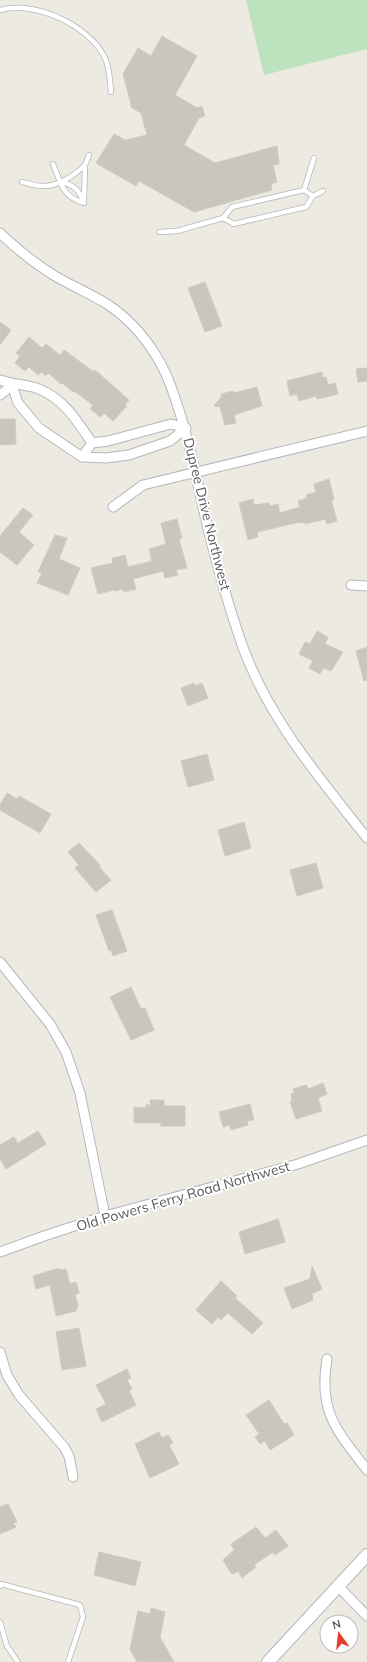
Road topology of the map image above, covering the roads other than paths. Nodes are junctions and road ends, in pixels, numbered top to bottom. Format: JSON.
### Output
{"nodes":[{"id":1,"x":0,"y":10,"type":"edge"},
{"id":2,"x":111,"y":92,"type":"dead end"},
{"id":3,"x":90,"y":155,"type":"dead end"},
{"id":4,"x":314,"y":158,"type":"dead end"},
{"id":5,"x":53,"y":164,"type":"dead end"},
{"id":6,"x":85,"y":165,"type":"junction"},
{"id":7,"x":22,"y":182,"type":"dead end"},
{"id":8,"x":60,"y":182,"type":"junction"},
{"id":9,"x":304,"y":190,"type":"junction"},
{"id":10,"x":323,"y":191,"type":"dead end"},
{"id":11,"x":313,"y":196,"type":"junction"},
{"id":12,"x":84,"y":203,"type":"junction"},
{"id":13,"x":223,"y":218,"type":"junction"},
{"id":14,"x":159,"y":232,"type":"dead end"},
{"id":15,"x":0,"y":233,"type":"edge"},
{"id":16,"x":0,"y":380,"type":"edge"},
{"id":17,"x":12,"y":385,"type":"junction"},
{"id":18,"x":0,"y":395,"type":"edge"},
{"id":19,"x":186,"y":428,"type":"junction"},
{"id":20,"x":367,"y":431,"type":"edge"},
{"id":21,"x":92,"y":443,"type":"junction"},
{"id":22,"x":82,"y":457,"type":"junction"},
{"id":23,"x":196,"y":472,"type":"junction"},
{"id":24,"x":112,"y":506,"type":"dead end"},
{"id":25,"x":351,"y":585,"type":"dead end"},
{"id":26,"x":367,"y":586,"type":"edge"},
{"id":27,"x":367,"y":838,"type":"edge"},
{"id":28,"x":0,"y":962,"type":"edge"},
{"id":29,"x":367,"y":1140,"type":"edge"},
{"id":30,"x":105,"y":1216,"type":"junction"},
{"id":31,"x":0,"y":1252,"type":"edge"},
{"id":32,"x":0,"y":1352,"type":"edge"},
{"id":33,"x":327,"y":1359,"type":"dead end"},
{"id":34,"x":367,"y":1470,"type":"edge"},
{"id":35,"x":73,"y":1477,"type":"dead end"},
{"id":36,"x":367,"y":1555,"type":"edge"},
{"id":37,"x":337,"y":1585,"type":"junction"},
{"id":38,"x":0,"y":1586,"type":"edge"},
{"id":39,"x":367,"y":1616,"type":"edge"},
{"id":40,"x":0,"y":1622,"type":"edge"},
{"id":41,"x":18,"y":1662,"type":"edge"},
{"id":42,"x":68,"y":1662,"type":"edge"},
{"id":43,"x":268,"y":1662,"type":"edge"}],
"edges":[{"from":1,"to":2,"type":"lane"},
{"from":3,"to":6,"type":"lane"},
{"from":4,"to":9,"type":"lane"},
{"from":5,"to":8,"type":"lane"},
{"from":6,"to":8,"type":"lane"},
{"from":6,"to":12,"type":"lane"},
{"from":7,"to":8,"type":"lane"},
{"from":8,"to":12,"type":"lane"},
{"from":8,"to":12,"type":"lane"},
{"from":9,"to":11,"type":"lane"},
{"from":9,"to":13,"type":"lane"},
{"from":10,"to":11,"type":"lane"},
{"from":11,"to":13,"type":"lane"},
{"from":13,"to":14,"type":"lane"},
{"from":15,"to":19,"type":"street","name":"Dupree Drive Northwest"},
{"from":16,"to":17,"type":"street"},
{"from":17,"to":18,"type":"street"},
{"from":17,"to":21,"type":"street"},
{"from":17,"to":22,"type":"street"},
{"from":19,"to":21,"type":"street"},
{"from":19,"to":22,"type":"street"},
{"from":19,"to":23,"type":"street","name":"Dupree Drive Northwest"},
{"from":20,"to":23,"type":"street"},
{"from":21,"to":22,"type":"street"},
{"from":23,"to":24,"type":"street"},
{"from":23,"to":27,"type":"street","name":"Dupree Drive Northwest"},
{"from":25,"to":26,"type":"street"},
{"from":28,"to":30,"type":"street"},
{"from":29,"to":30,"type":"street","name":"Old Powers Ferry Road Northwest"},
{"from":30,"to":31,"type":"street","name":"Old Powers Ferry Road Northwest"},
{"from":32,"to":35,"type":"street"},
{"from":33,"to":34,"type":"street"},
{"from":36,"to":37,"type":"street"},
{"from":37,"to":39,"type":"street"},
{"from":37,"to":43,"type":"street"},
{"from":38,"to":42,"type":"lane"},
{"from":40,"to":41,"type":"lane"}]}
